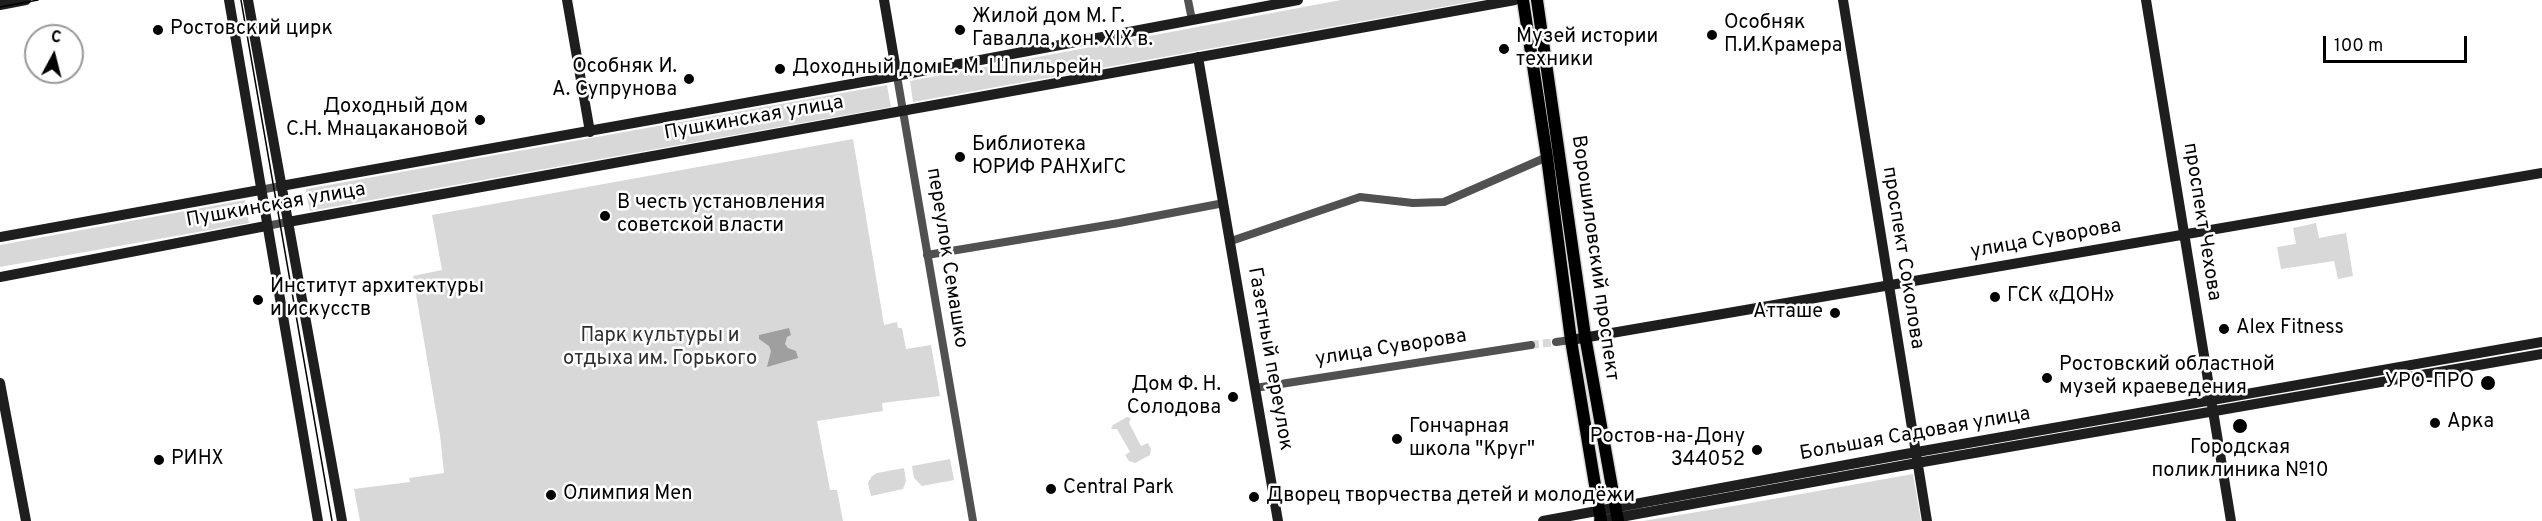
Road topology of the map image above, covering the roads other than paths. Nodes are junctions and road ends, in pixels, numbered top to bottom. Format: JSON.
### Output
{"nodes":[{"id":1,"x":26,"y":0,"type":"edge"},
{"id":2,"x":229,"y":0,"type":"edge"},
{"id":3,"x":248,"y":0,"type":"edge"},
{"id":4,"x":567,"y":0,"type":"edge"},
{"id":5,"x":884,"y":0,"type":"edge"},
{"id":6,"x":1188,"y":0,"type":"edge"},
{"id":7,"x":1298,"y":0,"type":"edge"},
{"id":8,"x":1515,"y":0,"type":"edge"},
{"id":9,"x":1523,"y":0,"type":"edge"},
{"id":10,"x":1537,"y":0,"type":"edge"},
{"id":11,"x":1843,"y":0,"type":"edge"},
{"id":12,"x":2146,"y":0,"type":"edge"},
{"id":13,"x":1492,"y":2,"type":"edge"},
{"id":14,"x":0,"y":5,"type":"edge"},
{"id":15,"x":1192,"y":20,"type":"junction"},
{"id":16,"x":1198,"y":57,"type":"junction"},
{"id":17,"x":897,"y":76,"type":"junction"},
{"id":18,"x":903,"y":111,"type":"junction"},
{"id":19,"x":590,"y":132,"type":"junction"},
{"id":20,"x":1547,"y":157,"type":"junction"},
{"id":21,"x":2542,"y":173,"type":"edge"},
{"id":22,"x":281,"y":186,"type":"junction"},
{"id":23,"x":260,"y":190,"type":"junction"},
{"id":24,"x":1224,"y":203,"type":"junction"},
{"id":25,"x":288,"y":222,"type":"junction"},
{"id":26,"x":266,"y":226,"type":"junction"},
{"id":27,"x":2185,"y":235,"type":"junction"},
{"id":28,"x":0,"y":237,"type":"edge"},
{"id":29,"x":1231,"y":241,"type":"junction"},
{"id":30,"x":927,"y":255,"type":"junction"},
{"id":31,"x":0,"y":277,"type":"edge"},
{"id":32,"x":1888,"y":286,"type":"junction"},
{"id":33,"x":1585,"y":336,"type":"junction"},
{"id":34,"x":1571,"y":339,"type":"junction"},
{"id":35,"x":1556,"y":342,"type":"tunnel mouth"},
{"id":36,"x":2542,"y":342,"type":"edge"},
{"id":37,"x":1531,"y":345,"type":"tunnel mouth"},
{"id":38,"x":2542,"y":354,"type":"edge"},
{"id":39,"x":0,"y":383,"type":"edge"},
{"id":40,"x":1256,"y":388,"type":"junction"},
{"id":41,"x":2212,"y":406,"type":"junction"},
{"id":42,"x":1916,"y":457,"type":"junction"},
{"id":43,"x":1617,"y":515,"type":"edge"},
{"id":44,"x":1600,"y":518,"type":"edge"},
{"id":45,"x":26,"y":521,"type":"edge"},
{"id":46,"x":318,"y":521,"type":"edge"},
{"id":47,"x":342,"y":521,"type":"edge"},
{"id":48,"x":974,"y":521,"type":"edge"},
{"id":49,"x":1278,"y":521,"type":"edge"},
{"id":50,"x":1543,"y":521,"type":"edge"},
{"id":51,"x":1927,"y":521,"type":"edge"},
{"id":52,"x":2231,"y":521,"type":"edge"}],
"edges":[{"from":1,"to":14,"type":"street"},
{"from":2,"to":23,"type":"street"},
{"from":3,"to":22,"type":"street"},
{"from":4,"to":19,"type":"street"},
{"from":5,"to":17,"type":"street","name":"переулок Семашко"},
{"from":6,"to":15,"type":"street"},
{"from":7,"to":15,"type":"street","name":"Пушкинская улица"},
{"from":8,"to":13,"type":"street","name":"Пушкинская улица"},
{"from":9,"to":20,"type":"main road","name":"Ворошиловский проспект"},
{"from":10,"to":33,"type":"main road","name":"Ворошиловский проспект"},
{"from":11,"to":32,"type":"street","name":"проспект Соколова"},
{"from":12,"to":27,"type":"street","name":"проспект Чехова"},
{"from":13,"to":16,"type":"street","name":"Пушкинская улица"},
{"from":15,"to":17,"type":"street","name":"Пушкинская улица"},
{"from":16,"to":18,"type":"street","name":"Пушкинская улица"},
{"from":16,"to":24,"type":"street","name":"Газетный переулок"},
{"from":17,"to":18,"type":"street","name":"переулок Семашко"},
{"from":17,"to":19,"type":"street","name":"Пушкинская улица"},
{"from":18,"to":25,"type":"street","name":"Пушкинская улица"},
{"from":18,"to":30,"type":"street","name":"переулок Семашко"},
{"from":19,"to":22,"type":"street","name":"Пушкинская улица"},
{"from":20,"to":29,"type":"street"},
{"from":20,"to":34,"type":"main road","name":"Ворошиловский проспект"},
{"from":21,"to":27,"type":"street","name":"улица Суворова"},
{"from":22,"to":23,"type":"street","name":"Пушкинская улица"},
{"from":22,"to":25,"type":"street"},
{"from":23,"to":26,"type":"street"},
{"from":23,"to":28,"type":"street","name":"Пушкинская улица"},
{"from":24,"to":29,"type":"street","name":"Газетный переулок"},
{"from":24,"to":30,"type":"street"},
{"from":25,"to":26,"type":"street","name":"Пушкинская улица"},
{"from":25,"to":47,"type":"street"},
{"from":26,"to":31,"type":"street","name":"Пушкинская улица"},
{"from":26,"to":46,"type":"street"},
{"from":27,"to":32,"type":"street","name":"улица Суворова"},
{"from":27,"to":41,"type":"street","name":"проспект Чехова"},
{"from":29,"to":40,"type":"street","name":"Газетный переулок"},
{"from":30,"to":48,"type":"street","name":"переулок Семашко"},
{"from":32,"to":33,"type":"street","name":"улица Суворова"},
{"from":32,"to":42,"type":"street","name":"проспект Соколова"},
{"from":33,"to":34,"type":"street","name":"улица Суворова"},
{"from":33,"to":43,"type":"main road","name":"Ворошиловский проспект"},
{"from":34,"to":35,"type":"street","name":"улица Суворова"},
{"from":34,"to":44,"type":"main road","name":"Ворошиловский проспект"},
{"from":36,"to":41,"type":"street","name":"Большая Садовая улица"},
{"from":37,"to":40,"type":"street","name":"улица Суворова"},
{"from":38,"to":41,"type":"street","name":"Большая Садовая улица"},
{"from":39,"to":45,"type":"street"},
{"from":40,"to":49,"type":"street","name":"Газетный переулок"},
{"from":41,"to":42,"type":"street","name":"Большая Садовая улица"},
{"from":41,"to":52,"type":"street","name":"проспект Чехова"},
{"from":42,"to":43,"type":"street","name":"Большая Садовая улица"},
{"from":42,"to":51,"type":"street","name":"проспект Соколова"},
{"from":43,"to":44,"type":"street","name":"Большая Садовая улица"},
{"from":44,"to":50,"type":"street","name":"Большая Садовая улица"}]}
